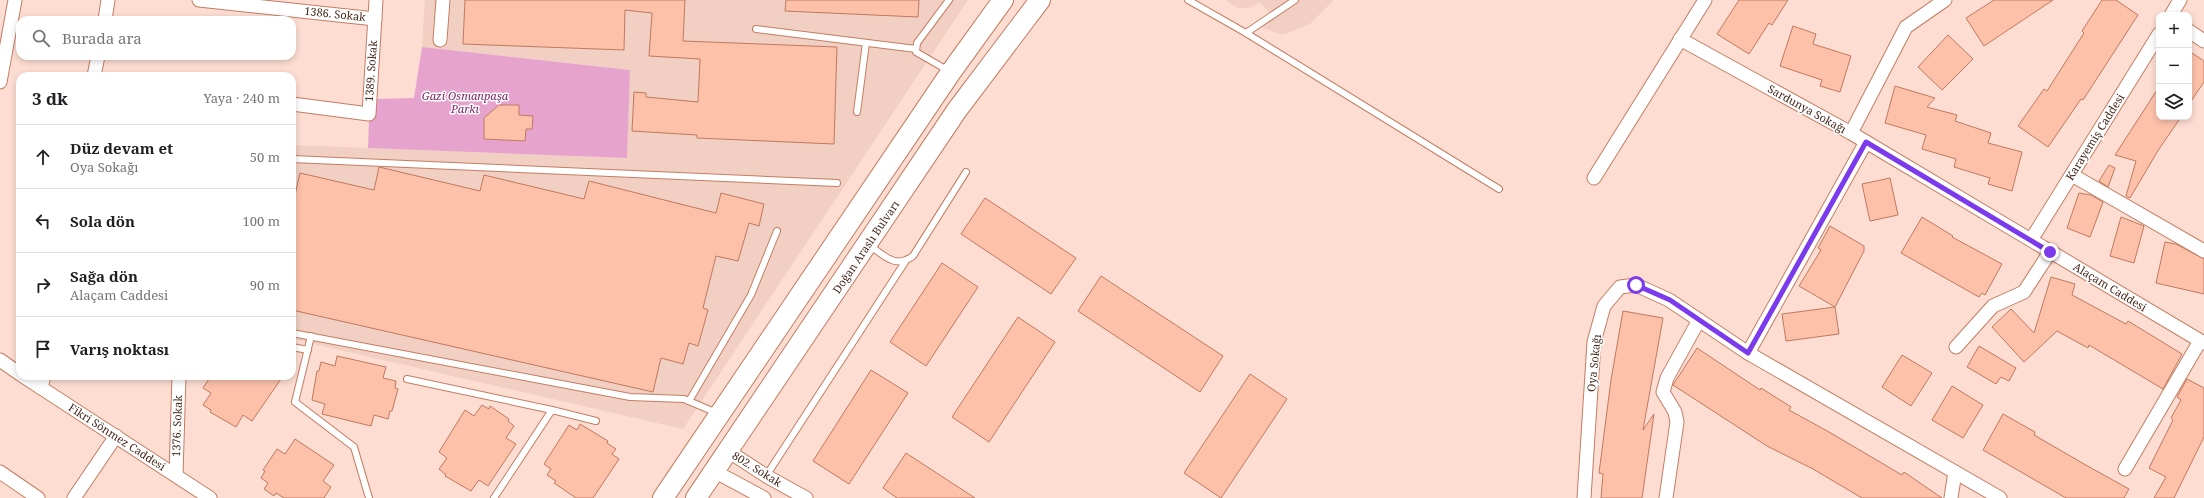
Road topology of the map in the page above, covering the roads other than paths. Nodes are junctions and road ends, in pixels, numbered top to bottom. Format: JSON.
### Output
{"nodes":[{"id":1,"x":14,"y":0,"type":"edge"},
{"id":2,"x":108,"y":0,"type":"edge"},
{"id":3,"x":199,"y":0,"type":"edge"},
{"id":4,"x":376,"y":0,"type":"edge"},
{"id":5,"x":443,"y":0,"type":"edge"},
{"id":6,"x":950,"y":0,"type":"edge"},
{"id":7,"x":1003,"y":0,"type":"edge"},
{"id":8,"x":1040,"y":0,"type":"edge"},
{"id":9,"x":1188,"y":0,"type":"edge"},
{"id":10,"x":1294,"y":0,"type":"edge"},
{"id":11,"x":1705,"y":0,"type":"edge"},
{"id":12,"x":1945,"y":0,"type":"edge"},
{"id":13,"x":2180,"y":0,"type":"edge"},
{"id":14,"x":2173,"y":12,"type":"edge"},
{"id":15,"x":106,"y":16,"type":"edge"},
{"id":16,"x":375,"y":19,"type":"junction"},
{"id":17,"x":756,"y":29,"type":"dead end"},
{"id":18,"x":1246,"y":33,"type":"junction"},
{"id":19,"x":2192,"y":33,"type":"edge"},
{"id":20,"x":1680,"y":38,"type":"junction"},
{"id":21,"x":2156,"y":39,"type":"edge"},
{"id":22,"x":440,"y":40,"type":"dead end"},
{"id":23,"x":2204,"y":41,"type":"edge"},
{"id":24,"x":866,"y":43,"type":"junction"},
{"id":25,"x":916,"y":49,"type":"junction"},
{"id":26,"x":97,"y":60,"type":"edge"},
{"id":27,"x":95,"y":72,"type":"edge"},
{"id":28,"x":951,"y":72,"type":"junction"},
{"id":29,"x":0,"y":82,"type":"edge"},
{"id":30,"x":296,"y":105,"type":"edge"},
{"id":31,"x":857,"y":112,"type":"dead end"},
{"id":32,"x":1851,"y":133,"type":"junction"},
{"id":33,"x":1866,"y":142,"type":"junction"},
{"id":34,"x":296,"y":159,"type":"edge"},
{"id":35,"x":966,"y":172,"type":"dead end"},
{"id":36,"x":2072,"y":175,"type":"junction"},
{"id":37,"x":1594,"y":178,"type":"dead end"},
{"id":38,"x":838,"y":183,"type":"dead end"},
{"id":39,"x":1499,"y":189,"type":"dead end"},
{"id":40,"x":777,"y":231,"type":"dead end"},
{"id":41,"x":2031,"y":240,"type":"junction"},
{"id":42,"x":868,"y":244,"type":"junction"},
{"id":43,"x":2204,"y":251,"type":"edge"},
{"id":44,"x":2050,"y":252,"type":"junction"},
{"id":45,"x":905,"y":262,"type":"junction"},
{"id":46,"x":1699,"y":320,"type":"junction"},
{"id":47,"x":296,"y":333,"type":"edge"},
{"id":48,"x":311,"y":336,"type":"junction"},
{"id":49,"x":2202,"y":342,"type":"edge"},
{"id":50,"x":1956,"y":347,"type":"dead end"},
{"id":51,"x":296,"y":348,"type":"edge"},
{"id":52,"x":308,"y":350,"type":"junction"},
{"id":53,"x":1748,"y":353,"type":"junction"},
{"id":54,"x":0,"y":360,"type":"edge"},
{"id":55,"x":16,"y":371,"type":"edge"},
{"id":56,"x":407,"y":379,"type":"dead end"},
{"id":57,"x":179,"y":380,"type":"edge"},
{"id":58,"x":43,"y":382,"type":"edge"},
{"id":59,"x":688,"y":401,"type":"junction"},
{"id":60,"x":552,"y":410,"type":"junction"},
{"id":61,"x":719,"y":414,"type":"junction"},
{"id":62,"x":596,"y":421,"type":"dead end"},
{"id":63,"x":116,"y":436,"type":"junction"},
{"id":64,"x":728,"y":451,"type":"junction"},
{"id":65,"x":2125,"y":469,"type":"dead end"},
{"id":66,"x":714,"y":471,"type":"junction"},
{"id":67,"x":0,"y":472,"type":"edge"},
{"id":68,"x":1954,"y":472,"type":"junction"},
{"id":69,"x":176,"y":475,"type":"junction"},
{"id":70,"x":766,"y":476,"type":"junction"},
{"id":71,"x":38,"y":498,"type":"edge"},
{"id":72,"x":74,"y":498,"type":"edge"},
{"id":73,"x":210,"y":498,"type":"edge"},
{"id":74,"x":369,"y":498,"type":"edge"},
{"id":75,"x":494,"y":498,"type":"edge"},
{"id":76,"x":663,"y":498,"type":"edge"},
{"id":77,"x":696,"y":498,"type":"edge"},
{"id":78,"x":764,"y":498,"type":"edge"},
{"id":79,"x":806,"y":498,"type":"edge"},
{"id":80,"x":1584,"y":498,"type":"edge"},
{"id":81,"x":1666,"y":498,"type":"edge"},
{"id":82,"x":1951,"y":498,"type":"edge"},
{"id":83,"x":2000,"y":498,"type":"edge"}],
"edges":[{"from":1,"to":29,"type":"street"},
{"from":2,"to":15,"type":"street"},
{"from":3,"to":16,"type":"street","name":"1386. Sokak"},
{"from":4,"to":16,"type":"street","name":"1389. Sokak"},
{"from":5,"to":22,"type":"street"},
{"from":6,"to":25,"type":"lane"},
{"from":7,"to":28,"type":"main road"},
{"from":8,"to":42,"type":"main road","name":"Doğan Araslı Bulvarı"},
{"from":9,"to":18,"type":"lane"},
{"from":10,"to":18,"type":"lane"},
{"from":11,"to":20,"type":"street"},
{"from":12,"to":32,"type":"street","name":"Sardunya Sokağı"},
{"from":13,"to":14,"type":"street"},
{"from":16,"to":30,"type":"street","name":"1389. Sokak"},
{"from":17,"to":24,"type":"lane"},
{"from":18,"to":39,"type":"lane"},
{"from":19,"to":23,"type":"street"},
{"from":20,"to":32,"type":"street","name":"Sardunya Sokağı"},
{"from":20,"to":37,"type":"street"},
{"from":21,"to":36,"type":"street","name":"Karayemiş Caddesi"},
{"from":24,"to":25,"type":"lane"},
{"from":24,"to":31,"type":"lane"},
{"from":25,"to":28,"type":"lane"},
{"from":26,"to":27,"type":"street"},
{"from":28,"to":61,"type":"main road"},
{"from":32,"to":33,"type":"street","name":"Alaçam Caddesi"},
{"from":33,"to":41,"type":"street","name":"Alaçam Caddesi"},
{"from":33,"to":53,"type":"street"},
{"from":34,"to":38,"type":"lane"},
{"from":35,"to":45,"type":"lane"},
{"from":36,"to":41,"type":"street","name":"Karayemiş Caddesi"},
{"from":36,"to":43,"type":"street"},
{"from":40,"to":59,"type":"lane"},
{"from":41,"to":44,"type":"street","name":"Alaçam Caddesi"},
{"from":42,"to":45,"type":"lane"},
{"from":42,"to":64,"type":"main road","name":"Doğan Araslı Bulvarı"},
{"from":44,"to":49,"type":"street","name":"Alaçam Caddesi"},
{"from":44,"to":50,"type":"street"},
{"from":45,"to":70,"type":"lane"},
{"from":46,"to":53,"type":"street","name":"Oya Sokağı"},
{"from":46,"to":80,"type":"street","name":"Oya Sokağı"},
{"from":46,"to":81,"type":"street"},
{"from":47,"to":48,"type":"lane"},
{"from":48,"to":52,"type":"lane"},
{"from":48,"to":59,"type":"lane"},
{"from":49,"to":65,"type":"street"},
{"from":51,"to":52,"type":"lane"},
{"from":52,"to":74,"type":"lane"},
{"from":53,"to":68,"type":"street","name":"Oya Sokağı"},
{"from":54,"to":55,"type":"street"},
{"from":56,"to":60,"type":"lane"},
{"from":57,"to":69,"type":"street","name":"1376. Sokak"},
{"from":58,"to":63,"type":"street","name":"Fikri Sönmez Caddesi"},
{"from":59,"to":61,"type":"lane"},
{"from":60,"to":62,"type":"lane"},
{"from":60,"to":75,"type":"lane"},
{"from":61,"to":76,"type":"main road"},
{"from":63,"to":69,"type":"street","name":"Fikri Sönmez Caddesi"},
{"from":63,"to":72,"type":"street"},
{"from":64,"to":66,"type":"main road","name":"Doğan Araslı Bulvarı"},
{"from":64,"to":70,"type":"street","name":"802. Sokak"},
{"from":66,"to":77,"type":"main road","name":"Doğan Araslı Bulvarı"},
{"from":66,"to":78,"type":"street","name":"802. Sokak"},
{"from":67,"to":71,"type":"street"},
{"from":68,"to":82,"type":"street"},
{"from":68,"to":83,"type":"street","name":"Oya Sokağı"},
{"from":69,"to":73,"type":"street","name":"Fikri Sönmez Caddesi"},
{"from":70,"to":79,"type":"street","name":"802. Sokak"}]}
